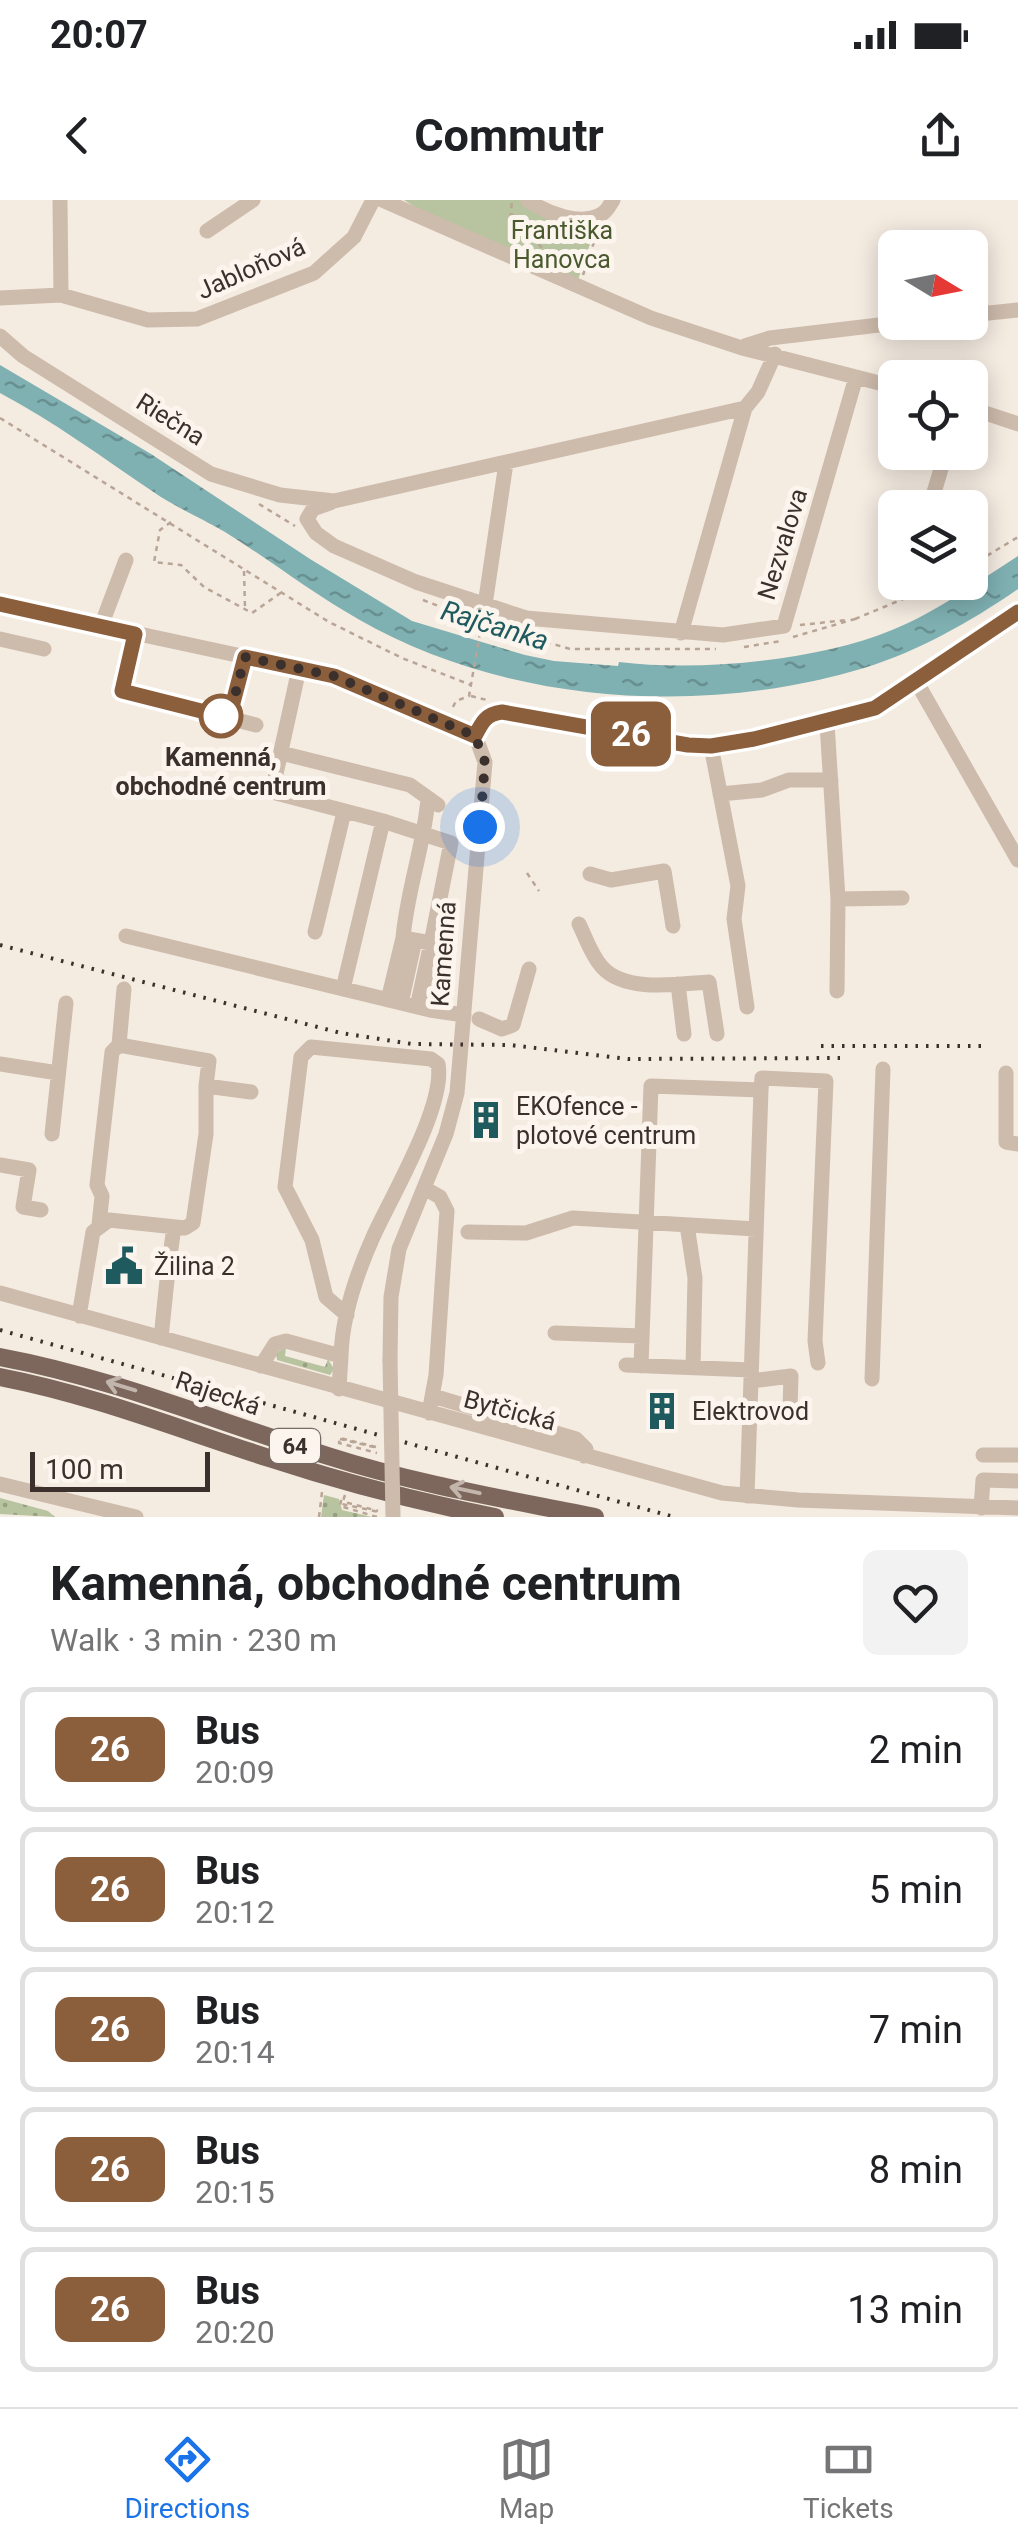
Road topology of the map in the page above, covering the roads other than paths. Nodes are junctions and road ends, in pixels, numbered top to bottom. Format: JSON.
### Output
{"nodes":[{"id":1,"x":60,"y":200,"type":"edge"},
{"id":2,"x":253,"y":200,"type":"edge"},
{"id":3,"x":372,"y":200,"type":"edge"},
{"id":4,"x":382,"y":200,"type":"edge"},
{"id":5,"x":528,"y":200,"type":"edge"},
{"id":6,"x":614,"y":200,"type":"edge"},
{"id":7,"x":207,"y":231,"type":"dead end"},
{"id":8,"x":60,"y":295,"type":"junction"},
{"id":9,"x":0,"y":298,"type":"edge"},
{"id":10,"x":1018,"y":310,"type":"edge"},
{"id":11,"x":988,"y":313,"type":"edge"},
{"id":12,"x":878,"y":325,"type":"edge"},
{"id":13,"x":0,"y":336,"type":"edge"},
{"id":14,"x":742,"y":348,"type":"junction"},
{"id":15,"x":775,"y":354,"type":"junction"},
{"id":16,"x":856,"y":377,"type":"junction"},
{"id":17,"x":878,"y":383,"type":"edge"},
{"id":18,"x":745,"y":408,"type":"junction"},
{"id":19,"x":988,"y":414,"type":"edge"},
{"id":20,"x":1018,"y":424,"type":"edge"},
{"id":21,"x":506,"y":463,"type":"junction"},
{"id":22,"x":334,"y":501,"type":"junction"},
{"id":23,"x":126,"y":560,"type":"dead end"},
{"id":24,"x":4,"y":605,"type":"edge"},
{"id":25,"x":485,"y":605,"type":"junction"},
{"id":26,"x":1018,"y":612,"type":"edge"},
{"id":27,"x":101,"y":626,"type":"junction"},
{"id":28,"x":681,"y":633,"type":"junction"},
{"id":29,"x":135,"y":634,"type":"junction"},
{"id":30,"x":0,"y":636,"type":"edge"},
{"id":31,"x":44,"y":650,"type":"dead end"},
{"id":32,"x":245,"y":657,"type":"junction"},
{"id":33,"x":299,"y":669,"type":"junction"},
{"id":34,"x":916,"y":682,"type":"junction"},
{"id":35,"x":229,"y":718,"type":"junction"},
{"id":36,"x":827,"y":722,"type":"junction"},
{"id":37,"x":256,"y":724,"type":"dead end"},
{"id":38,"x":475,"y":736,"type":"junction"},
{"id":39,"x":711,"y":746,"type":"junction"},
{"id":40,"x":280,"y":753,"type":"junction"},
{"id":41,"x":831,"y":780,"type":"junction"},
{"id":42,"x":720,"y":794,"type":"junction"},
{"id":43,"x":344,"y":812,"type":"junction"},
{"id":44,"x":383,"y":821,"type":"junction"},
{"id":45,"x":448,"y":824,"type":"dead end"},
{"id":46,"x":425,"y":832,"type":"junction"},
{"id":47,"x":452,"y":842,"type":"junction"},
{"id":48,"x":1018,"y":860,"type":"edge"},
{"id":49,"x":590,"y":874,"type":"dead end"},
{"id":50,"x":902,"y":898,"type":"dead end"},
{"id":51,"x":838,"y":900,"type":"junction"},
{"id":52,"x":579,"y":924,"type":"dead end"},
{"id":53,"x":673,"y":926,"type":"dead end"},
{"id":54,"x":316,"y":932,"type":"dead end"},
{"id":55,"x":126,"y":936,"type":"dead end"},
{"id":56,"x":416,"y":940,"type":"junction"},
{"id":57,"x":528,"y":969,"type":"dead end"},
{"id":58,"x":678,"y":984,"type":"junction"},
{"id":59,"x":124,"y":989,"type":"dead end"},
{"id":60,"x":342,"y":989,"type":"junction"},
{"id":61,"x":838,"y":990,"type":"dead end"},
{"id":62,"x":66,"y":1003,"type":"dead end"},
{"id":63,"x":409,"y":1005,"type":"junction"},
{"id":64,"x":747,"y":1007,"type":"dead end"},
{"id":65,"x":472,"y":1017,"type":"junction"},
{"id":66,"x":684,"y":1034,"type":"dead end"},
{"id":67,"x":717,"y":1034,"type":"dead end"},
{"id":68,"x":119,"y":1045,"type":"junction"},
{"id":69,"x":0,"y":1064,"type":"edge"},
{"id":70,"x":883,"y":1068,"type":"dead end"},
{"id":71,"x":58,"y":1073,"type":"junction"},
{"id":72,"x":1006,"y":1073,"type":"dead end"},
{"id":73,"x":206,"y":1086,"type":"junction"},
{"id":74,"x":761,"y":1090,"type":"junction"},
{"id":75,"x":251,"y":1092,"type":"dead end"},
{"id":76,"x":52,"y":1134,"type":"dead end"},
{"id":77,"x":1018,"y":1144,"type":"edge"},
{"id":78,"x":0,"y":1166,"type":"edge"},
{"id":79,"x":424,"y":1188,"type":"junction"},
{"id":80,"x":40,"y":1210,"type":"dead end"},
{"id":81,"x":646,"y":1222,"type":"junction"},
{"id":82,"x":99,"y":1224,"type":"junction"},
{"id":83,"x":687,"y":1225,"type":"junction"},
{"id":84,"x":174,"y":1227,"type":"junction"},
{"id":85,"x":756,"y":1228,"type":"junction"},
{"id":86,"x":468,"y":1232,"type":"dead end"},
{"id":87,"x":0,"y":1293,"type":"edge"},
{"id":88,"x":346,"y":1315,"type":"junction"},
{"id":89,"x":79,"y":1316,"type":"junction"},
{"id":90,"x":555,"y":1332,"type":"dead end"},
{"id":91,"x":642,"y":1336,"type":"junction"},
{"id":92,"x":161,"y":1338,"type":"junction"},
{"id":93,"x":341,"y":1356,"type":"junction"},
{"id":94,"x":0,"y":1357,"type":"edge"},
{"id":95,"x":818,"y":1363,"type":"dead end"},
{"id":96,"x":261,"y":1366,"type":"junction"},
{"id":97,"x":693,"y":1368,"type":"junction"},
{"id":98,"x":751,"y":1376,"type":"junction"},
{"id":99,"x":0,"y":1377,"type":"edge"},
{"id":100,"x":872,"y":1379,"type":"dead end"},
{"id":101,"x":339,"y":1388,"type":"junction"},
{"id":102,"x":432,"y":1396,"type":"junction"},
{"id":103,"x":790,"y":1408,"type":"dead end"},
{"id":104,"x":429,"y":1413,"type":"junction"},
{"id":105,"x":983,"y":1455,"type":"dead end"},
{"id":106,"x":1018,"y":1455,"type":"edge"},
{"id":107,"x":584,"y":1456,"type":"junction"},
{"id":108,"x":1018,"y":1481,"type":"edge"},
{"id":109,"x":0,"y":1484,"type":"edge"},
{"id":110,"x":748,"y":1496,"type":"junction"},
{"id":111,"x":980,"y":1508,"type":"junction"},
{"id":112,"x":1018,"y":1508,"type":"edge"},
{"id":113,"x":74,"y":1510,"type":"edge"},
{"id":114,"x":384,"y":1515,"type":"edge"},
{"id":115,"x":486,"y":1516,"type":"edge"},
{"id":116,"x":136,"y":1517,"type":"edge"},
{"id":117,"x":595,"y":1517,"type":"edge"}],
"edges":[{"from":1,"to":8,"type":"street"},
{"from":2,"to":7,"type":"street"},
{"from":3,"to":8,"type":"street","name":"Jabloňová"},
{"from":4,"to":14,"type":"street"},
{"from":5,"to":6,"type":"street"},
{"from":8,"to":9,"type":"street","name":"Jabloňová"},
{"from":10,"to":11,"type":"street"},
{"from":12,"to":14,"type":"street"},
{"from":13,"to":22,"type":"street","name":"Riečna"},
{"from":14,"to":15,"type":"street"},
{"from":15,"to":16,"type":"street"},
{"from":15,"to":18,"type":"street"},
{"from":16,"to":17,"type":"street"},
{"from":16,"to":28,"type":"street","name":"Nezvalova"},
{"from":18,"to":21,"type":"street","name":"Riečna"},
{"from":18,"to":28,"type":"street"},
{"from":19,"to":20,"type":"street"},
{"from":21,"to":22,"type":"street","name":"Riečna"},
{"from":21,"to":25,"type":"street"},
{"from":22,"to":25,"type":"street"},
{"from":23,"to":27,"type":"street"},
{"from":24,"to":27,"type":"street"},
{"from":24,"to":30,"type":"street"},
{"from":25,"to":28,"type":"street"},
{"from":26,"to":34,"type":"street"},
{"from":27,"to":29,"type":"street"},
{"from":29,"to":32,"type":"street"},
{"from":29,"to":35,"type":"street"},
{"from":30,"to":31,"type":"street"},
{"from":32,"to":33,"type":"street"},
{"from":32,"to":35,"type":"street"},
{"from":33,"to":38,"type":"street"},
{"from":33,"to":40,"type":"street"},
{"from":34,"to":36,"type":"street"},
{"from":34,"to":48,"type":"street"},
{"from":35,"to":37,"type":"street"},
{"from":36,"to":39,"type":"street"},
{"from":36,"to":41,"type":"street"},
{"from":38,"to":39,"type":"street"},
{"from":38,"to":65,"type":"street","name":"Kamenná"},
{"from":39,"to":42,"type":"street"},
{"from":40,"to":43,"type":"street"},
{"from":40,"to":46,"type":"street"},
{"from":41,"to":42,"type":"street"},
{"from":41,"to":51,"type":"street"},
{"from":42,"to":64,"type":"street"},
{"from":43,"to":44,"type":"street"},
{"from":43,"to":54,"type":"street"},
{"from":44,"to":46,"type":"street"},
{"from":44,"to":60,"type":"street"},
{"from":45,"to":47,"type":"street"},
{"from":46,"to":47,"type":"street"},
{"from":46,"to":56,"type":"street"},
{"from":47,"to":56,"type":"street"},
{"from":49,"to":53,"type":"street"},
{"from":50,"to":51,"type":"street"},
{"from":51,"to":61,"type":"street"},
{"from":52,"to":58,"type":"street"},
{"from":55,"to":60,"type":"street"},
{"from":56,"to":63,"type":"street"},
{"from":56,"to":63,"type":"street"},
{"from":57,"to":65,"type":"street"},
{"from":58,"to":66,"type":"street"},
{"from":58,"to":67,"type":"street"},
{"from":59,"to":68,"type":"street"},
{"from":60,"to":63,"type":"street"},
{"from":62,"to":71,"type":"street"},
{"from":63,"to":65,"type":"street"},
{"from":65,"to":79,"type":"street","name":"Kamenná"},
{"from":68,"to":73,"type":"street"},
{"from":68,"to":82,"type":"street"},
{"from":69,"to":71,"type":"street"},
{"from":70,"to":100,"type":"street"},
{"from":71,"to":76,"type":"street"},
{"from":72,"to":77,"type":"street"},
{"from":73,"to":75,"type":"street"},
{"from":73,"to":84,"type":"street"},
{"from":74,"to":81,"type":"street"},
{"from":74,"to":85,"type":"street"},
{"from":74,"to":95,"type":"street"},
{"from":78,"to":80,"type":"street"},
{"from":79,"to":102,"type":"street"},
{"from":79,"to":114,"type":"street","name":"Kamenná","bridge":true},
{"from":81,"to":83,"type":"street"},
{"from":81,"to":86,"type":"street"},
{"from":81,"to":91,"type":"street"},
{"from":82,"to":84,"type":"street"},
{"from":82,"to":89,"type":"street"},
{"from":83,"to":85,"type":"street"},
{"from":83,"to":97,"type":"street"},
{"from":84,"to":92,"type":"street"},
{"from":85,"to":98,"type":"street"},
{"from":87,"to":89,"type":"street","name":"Bytčická"},
{"from":88,"to":88,"type":"street"},
{"from":88,"to":93,"type":"street"},
{"from":89,"to":92,"type":"street","name":"Bytčická"},
{"from":90,"to":91,"type":"street"},
{"from":91,"to":97,"type":"street"},
{"from":92,"to":96,"type":"street","name":"Bytčická"},
{"from":93,"to":96,"type":"street"},
{"from":93,"to":101,"type":"street"},
{"from":117,"to":94,"type":"main road","name":"Rajecká","number":"64","one_way":true},
{"from":96,"to":101,"type":"street","name":"Bytčická"},
{"from":97,"to":98,"type":"street"},
{"from":98,"to":103,"type":"street"},
{"from":98,"to":110,"type":"street"},
{"from":99,"to":115,"type":"main road","name":"Rajecká","number":"64"},
{"from":101,"to":104,"type":"street","name":"Bytčická"},
{"from":102,"to":104,"type":"street"},
{"from":102,"to":107,"type":"street"},
{"from":104,"to":107,"type":"street","name":"Bytčická"},
{"from":105,"to":106,"type":"street"},
{"from":107,"to":110,"type":"street","name":"Bytčická"},
{"from":108,"to":111,"type":"street"},
{"from":109,"to":113,"type":"street"},
{"from":110,"to":111,"type":"street","name":"Bytčická"},
{"from":111,"to":112,"type":"street","name":"Bytčická"},
{"from":113,"to":116,"type":"street"}]}
